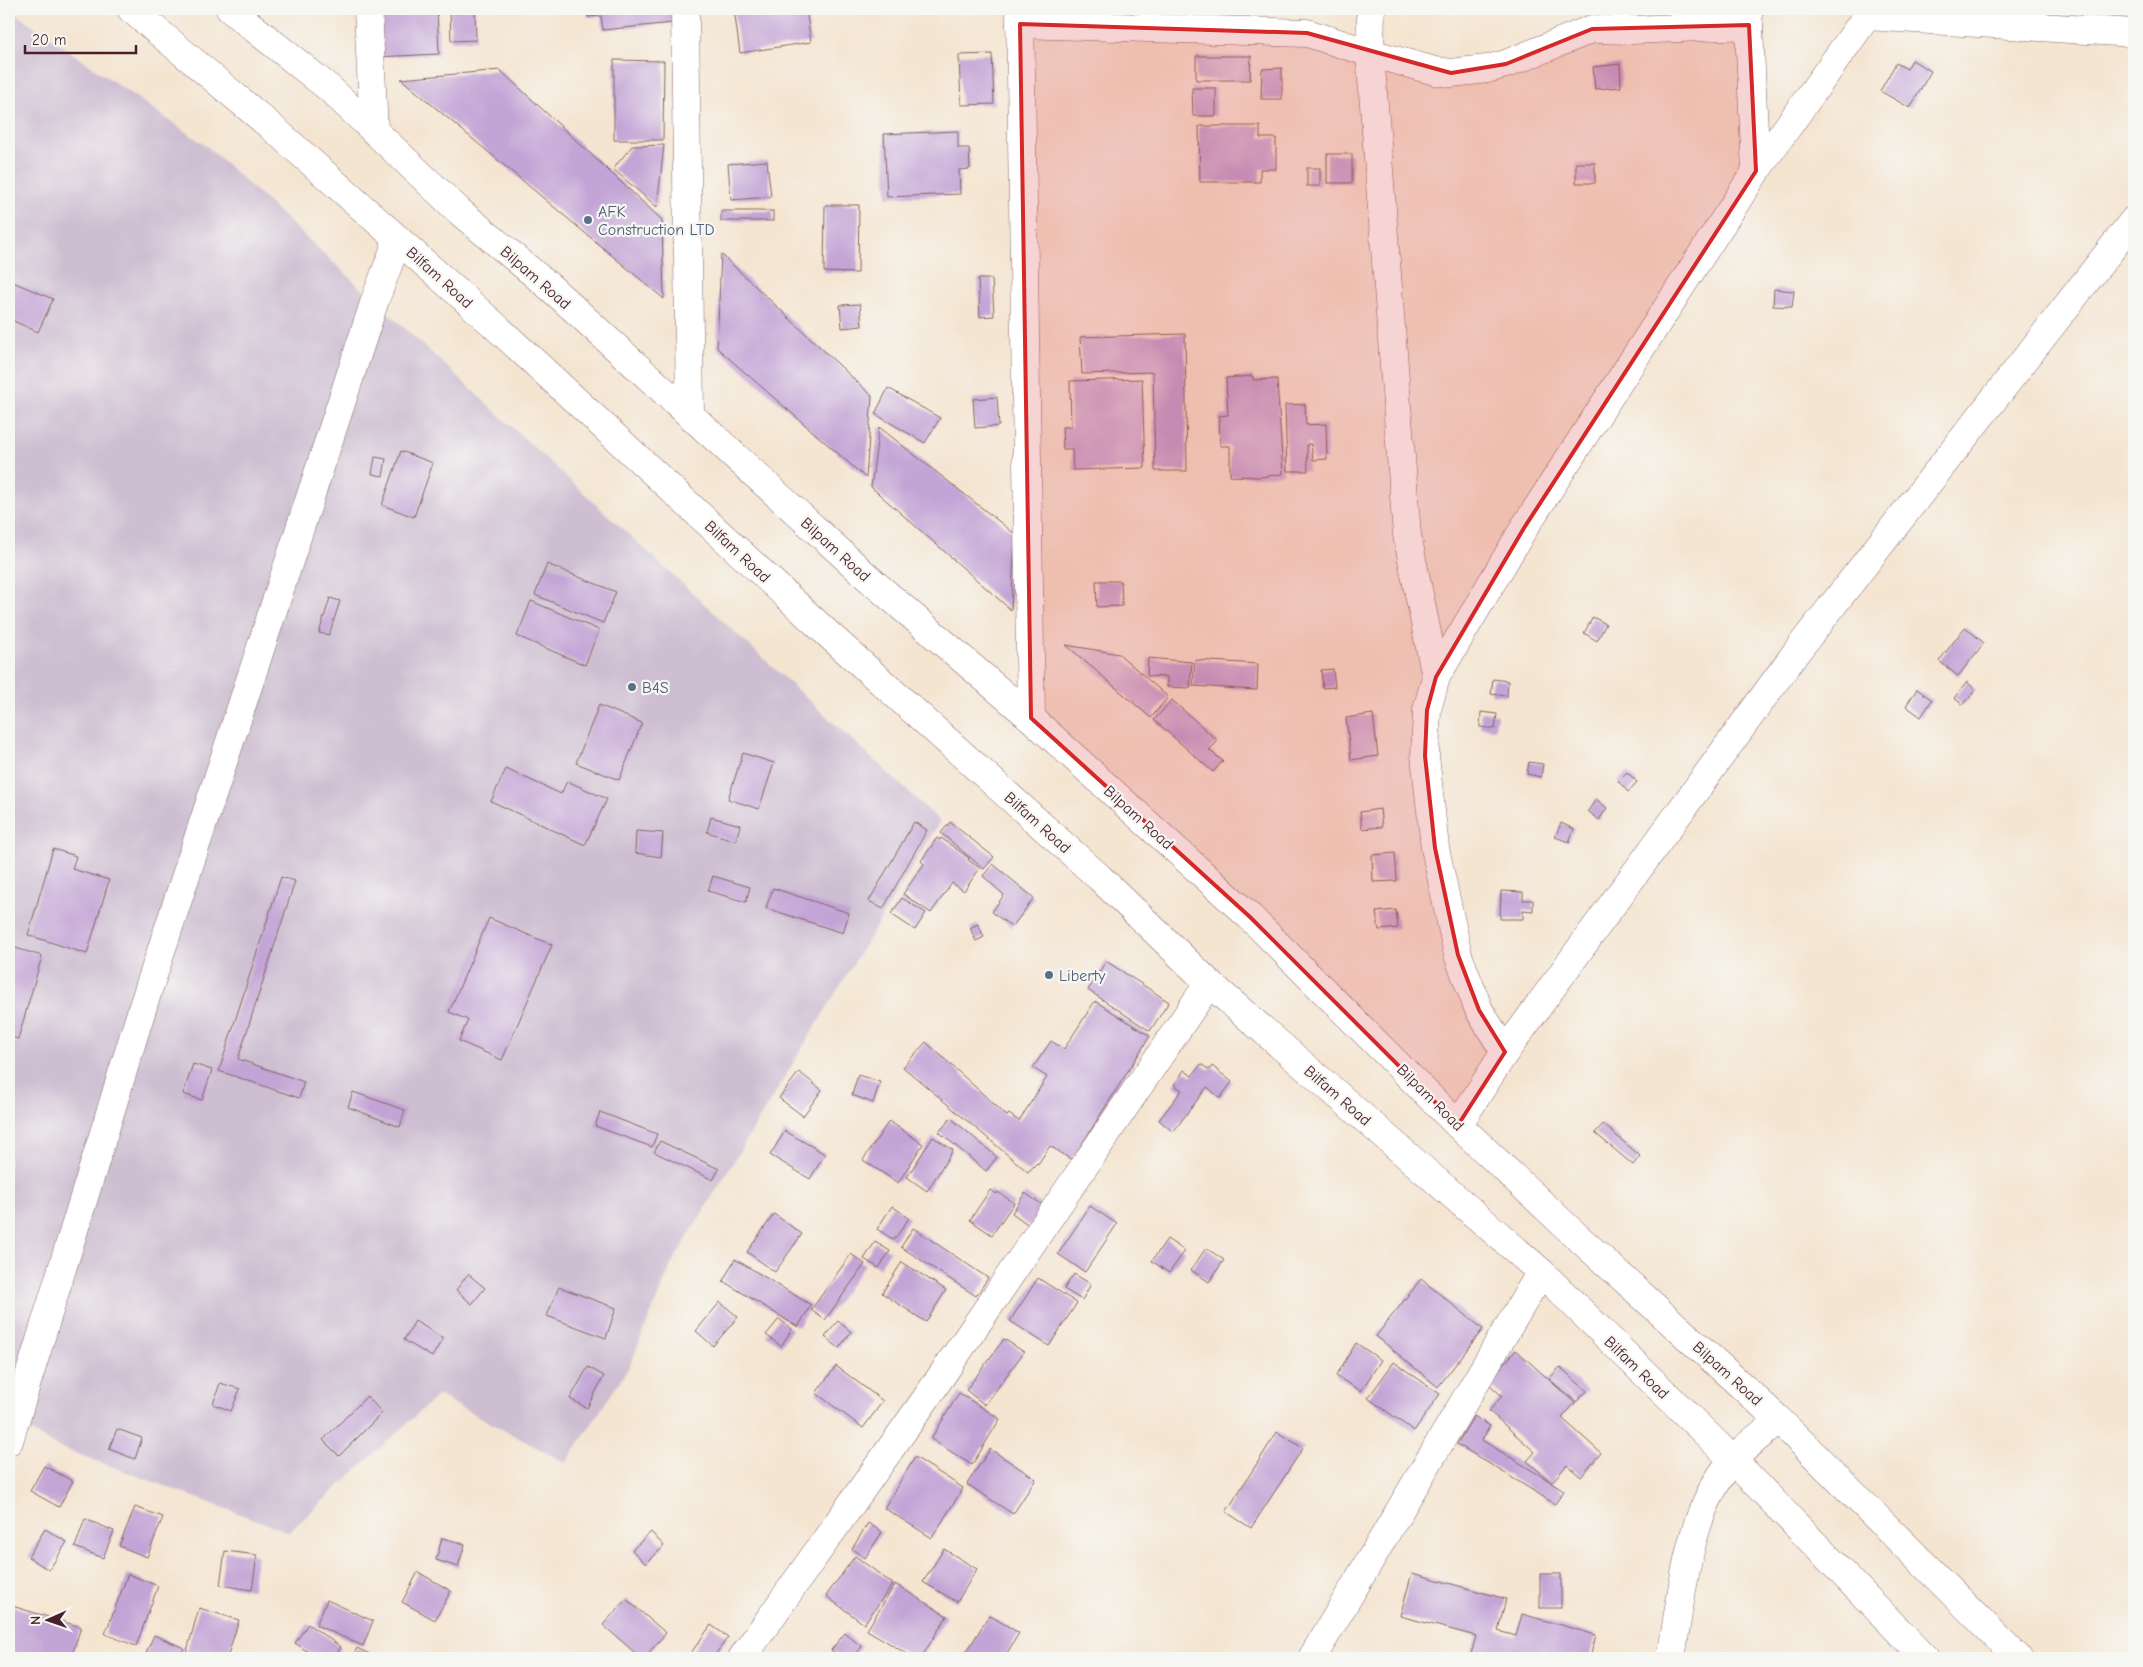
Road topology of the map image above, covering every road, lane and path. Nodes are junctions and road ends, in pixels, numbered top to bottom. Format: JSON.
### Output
{"nodes":[{"id":1,"x":131,"y":9,"type":"edge"},
{"id":2,"x":230,"y":9,"type":"edge"},
{"id":3,"x":368,"y":9,"type":"edge"},
{"id":4,"x":685,"y":9,"type":"edge"},
{"id":5,"x":1371,"y":9,"type":"edge"},
{"id":6,"x":1870,"y":13,"type":"edge"},
{"id":7,"x":1020,"y":17,"type":"edge"},
{"id":8,"x":1748,"y":17,"type":"edge"},
{"id":9,"x":2134,"y":33,"type":"edge"},
{"id":10,"x":1370,"y":54,"type":"junction"},
{"id":11,"x":374,"y":131,"type":"junction"},
{"id":12,"x":1756,"y":171,"type":"junction"},
{"id":13,"x":2134,"y":220,"type":"edge"},
{"id":14,"x":398,"y":239,"type":"junction"},
{"id":15,"x":690,"y":415,"type":"junction"},
{"id":16,"x":1436,"y":676,"type":"junction"},
{"id":17,"x":1031,"y":718,"type":"junction"},
{"id":18,"x":1210,"y":983,"type":"junction"},
{"id":19,"x":1505,"y":1052,"type":"junction"},
{"id":20,"x":1458,"y":1125,"type":"junction"},
{"id":21,"x":1541,"y":1272,"type":"junction"},
{"id":22,"x":1779,"y":1420,"type":"junction"},
{"id":23,"x":9,"y":1441,"type":"edge"},
{"id":24,"x":1733,"y":1460,"type":"junction"},
{"id":25,"x":742,"y":1658,"type":"edge"},
{"id":26,"x":1312,"y":1658,"type":"edge"},
{"id":27,"x":1671,"y":1658,"type":"edge"},
{"id":28,"x":1925,"y":1658,"type":"edge"},
{"id":29,"x":2018,"y":1658,"type":"edge"}],
"edges":[{"from":1,"to":14,"type":"street","name":"Bilfam Road"},
{"from":2,"to":11,"type":"street","name":"Bilpam Road"},
{"from":3,"to":11,"type":"street"},
{"from":4,"to":15,"type":"street"},
{"from":5,"to":10,"type":"street"},
{"from":6,"to":9,"type":"street"},
{"from":6,"to":12,"type":"street"},
{"from":7,"to":10,"type":"street"},
{"from":7,"to":17,"type":"street"},
{"from":8,"to":10,"type":"street"},
{"from":8,"to":12,"type":"street"},
{"from":10,"to":16,"type":"street"},
{"from":11,"to":15,"type":"street","name":"Bilpam Road"},
{"from":12,"to":16,"type":"street"},
{"from":13,"to":19,"type":"street"},
{"from":14,"to":18,"type":"street","name":"Bilfam Road"},
{"from":14,"to":23,"type":"street"},
{"from":15,"to":17,"type":"street","name":"Bilpam Road"},
{"from":16,"to":19,"type":"street"},
{"from":17,"to":20,"type":"street","name":"Bilpam Road"},
{"from":18,"to":21,"type":"street","name":"Bilfam Road"},
{"from":18,"to":25,"type":"street"},
{"from":19,"to":20,"type":"street"},
{"from":20,"to":22,"type":"street","name":"Bilpam Road"},
{"from":21,"to":24,"type":"street","name":"Bilfam Road"},
{"from":21,"to":26,"type":"street"},
{"from":22,"to":24,"type":"street"},
{"from":22,"to":29,"type":"street","name":"Bilpam Road"},
{"from":24,"to":27,"type":"street"},
{"from":24,"to":28,"type":"street","name":"Bilfam Road"}]}
